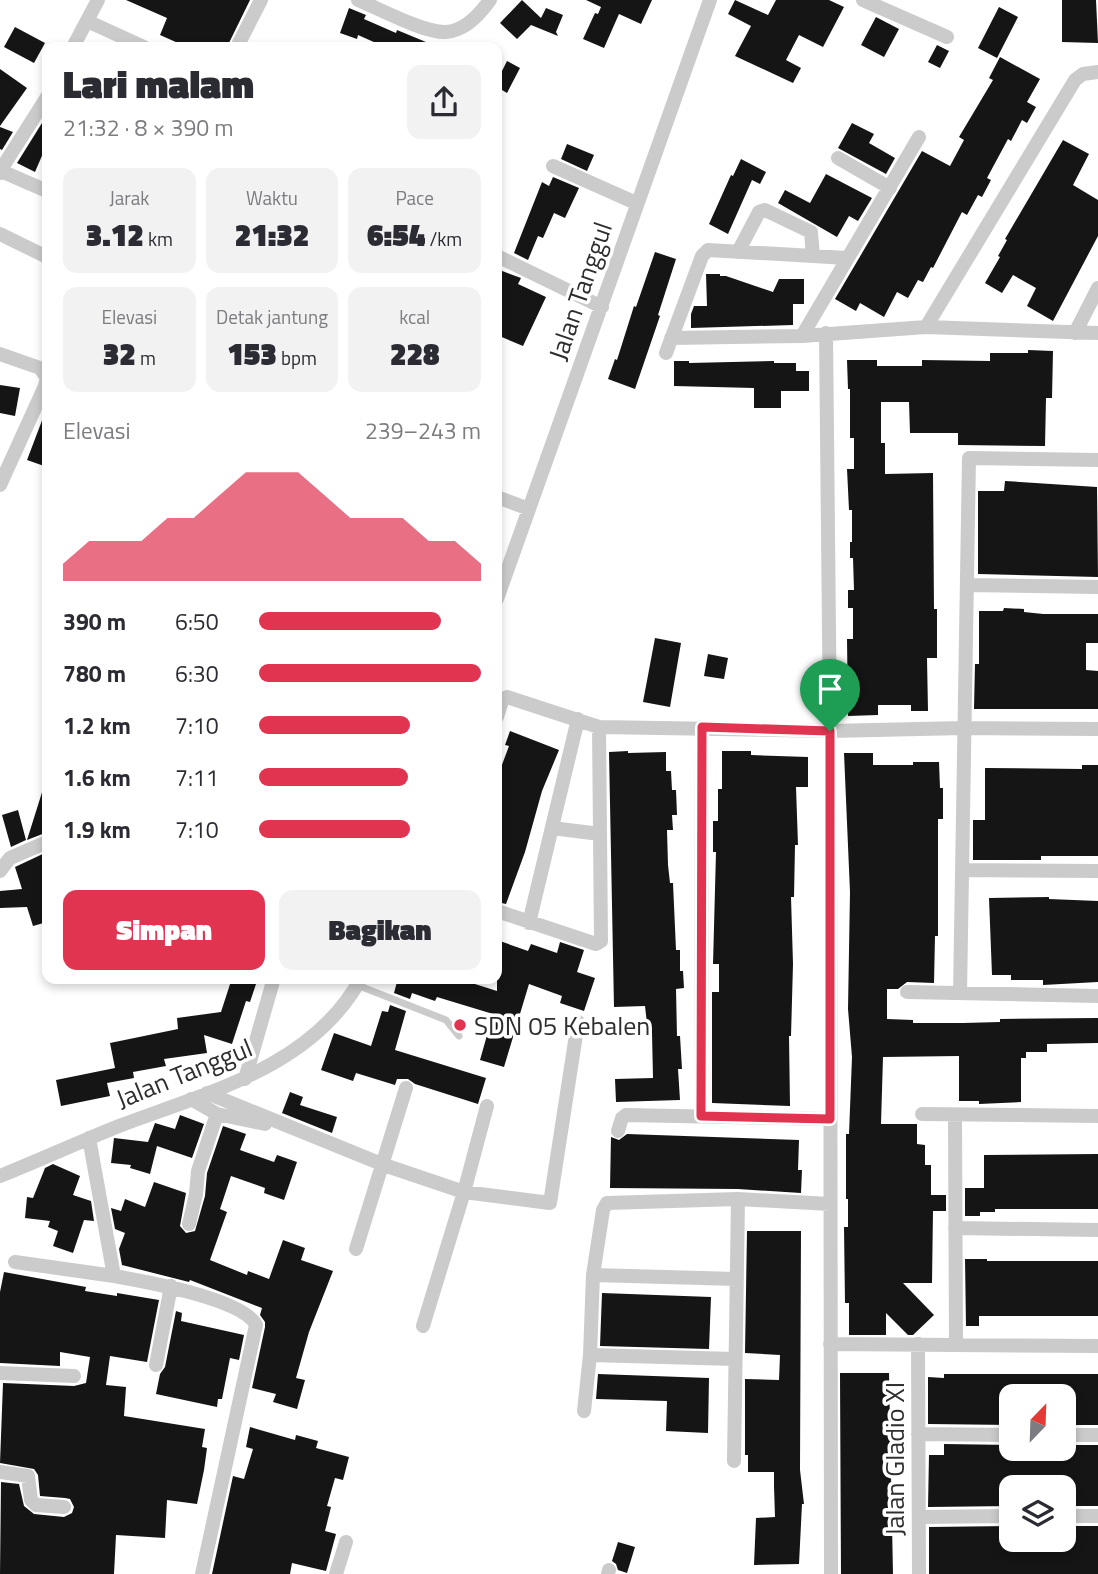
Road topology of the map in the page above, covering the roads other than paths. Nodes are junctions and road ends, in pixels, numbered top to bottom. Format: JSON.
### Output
{"nodes":[{"id":1,"x":98,"y":0,"type":"edge"},
{"id":2,"x":261,"y":0,"type":"edge"},
{"id":3,"x":358,"y":0,"type":"edge"},
{"id":4,"x":489,"y":0,"type":"edge"},
{"id":5,"x":710,"y":0,"type":"edge"},
{"id":6,"x":865,"y":0,"type":"edge"},
{"id":7,"x":87,"y":20,"type":"junction"},
{"id":8,"x":947,"y":37,"type":"dead end"},
{"id":9,"x":76,"y":42,"type":"edge"},
{"id":10,"x":133,"y":42,"type":"edge"},
{"id":11,"x":240,"y":42,"type":"edge"},
{"id":12,"x":1098,"y":72,"type":"edge"},
{"id":13,"x":42,"y":105,"type":"edge"},
{"id":14,"x":919,"y":137,"type":"dead end"},
{"id":15,"x":838,"y":158,"type":"dead end"},
{"id":16,"x":552,"y":166,"type":"dead end"},
{"id":17,"x":0,"y":172,"type":"edge"},
{"id":18,"x":890,"y":188,"type":"junction"},
{"id":19,"x":42,"y":189,"type":"edge"},
{"id":20,"x":636,"y":204,"type":"junction"},
{"id":21,"x":0,"y":234,"type":"edge"},
{"id":22,"x":738,"y":251,"type":"junction"},
{"id":23,"x":42,"y":255,"type":"edge"},
{"id":24,"x":813,"y":256,"type":"junction"},
{"id":25,"x":502,"y":258,"type":"edge"},
{"id":26,"x":848,"y":258,"type":"junction"},
{"id":27,"x":1098,"y":288,"type":"edge"},
{"id":28,"x":602,"y":307,"type":"junction"},
{"id":29,"x":926,"y":327,"type":"junction"},
{"id":30,"x":826,"y":333,"type":"junction"},
{"id":31,"x":1075,"y":333,"type":"junction"},
{"id":32,"x":1098,"y":333,"type":"edge"},
{"id":33,"x":802,"y":336,"type":"junction"},
{"id":34,"x":671,"y":338,"type":"junction"},
{"id":35,"x":0,"y":354,"type":"edge"},
{"id":36,"x":666,"y":354,"type":"dead end"},
{"id":37,"x":42,"y":371,"type":"edge"},
{"id":38,"x":42,"y":393,"type":"edge"},
{"id":39,"x":5,"y":460,"type":"edge"},
{"id":40,"x":1098,"y":460,"type":"edge"},
{"id":41,"x":0,"y":485,"type":"edge"},
{"id":42,"x":502,"y":499,"type":"edge"},
{"id":43,"x":529,"y":509,"type":"junction"},
{"id":44,"x":502,"y":585,"type":"edge"},
{"id":45,"x":967,"y":585,"type":"junction"},
{"id":46,"x":1098,"y":587,"type":"edge"},
{"id":47,"x":502,"y":701,"type":"edge"},
{"id":48,"x":578,"y":719,"type":"junction"},
{"id":49,"x":598,"y":727,"type":"junction"},
{"id":50,"x":702,"y":727,"type":"junction"},
{"id":51,"x":964,"y":728,"type":"junction"},
{"id":52,"x":1098,"y":729,"type":"edge"},
{"id":53,"x":830,"y":731,"type":"junction"},
{"id":54,"x":552,"y":828,"type":"junction"},
{"id":55,"x":600,"y":834,"type":"junction"},
{"id":56,"x":42,"y":844,"type":"edge"},
{"id":57,"x":0,"y":870,"type":"edge"},
{"id":58,"x":962,"y":870,"type":"junction"},
{"id":59,"x":1098,"y":871,"type":"edge"},
{"id":60,"x":502,"y":913,"type":"edge"},
{"id":61,"x":529,"y":923,"type":"junction"},
{"id":62,"x":272,"y":984,"type":"edge"},
{"id":63,"x":357,"y":984,"type":"edge"},
{"id":64,"x":366,"y":984,"type":"edge"},
{"id":65,"x":907,"y":992,"type":"dead end"},
{"id":66,"x":960,"y":993,"type":"junction"},
{"id":67,"x":1098,"y":996,"type":"edge"},
{"id":68,"x":578,"y":1022,"type":"dead end"},
{"id":69,"x":459,"y":1037,"type":"dead end"},
{"id":70,"x":245,"y":1079,"type":"junction"},
{"id":71,"x":406,"y":1087,"type":"dead end"},
{"id":72,"x":207,"y":1093,"type":"junction"},
{"id":73,"x":191,"y":1099,"type":"junction"},
{"id":74,"x":486,"y":1106,"type":"dead end"},
{"id":75,"x":217,"y":1114,"type":"junction"},
{"id":76,"x":922,"y":1114,"type":"dead end"},
{"id":77,"x":955,"y":1115,"type":"junction"},
{"id":78,"x":701,"y":1116,"type":"junction"},
{"id":79,"x":1098,"y":1116,"type":"edge"},
{"id":80,"x":830,"y":1119,"type":"junction"},
{"id":81,"x":276,"y":1123,"type":"junction"},
{"id":82,"x":618,"y":1131,"type":"dead end"},
{"id":83,"x":89,"y":1138,"type":"junction"},
{"id":84,"x":384,"y":1165,"type":"junction"},
{"id":85,"x":0,"y":1176,"type":"edge"},
{"id":86,"x":464,"y":1192,"type":"junction"},
{"id":87,"x":738,"y":1199,"type":"junction"},
{"id":88,"x":830,"y":1205,"type":"junction"},
{"id":89,"x":189,"y":1224,"type":"dead end"},
{"id":90,"x":955,"y":1228,"type":"junction"},
{"id":91,"x":1098,"y":1230,"type":"edge"},
{"id":92,"x":356,"y":1249,"type":"dead end"},
{"id":93,"x":15,"y":1262,"type":"dead end"},
{"id":94,"x":593,"y":1275,"type":"junction"},
{"id":95,"x":114,"y":1276,"type":"junction"},
{"id":96,"x":737,"y":1279,"type":"junction"},
{"id":97,"x":171,"y":1286,"type":"junction"},
{"id":98,"x":423,"y":1326,"type":"dead end"},
{"id":99,"x":831,"y":1343,"type":"junction"},
{"id":100,"x":918,"y":1344,"type":"junction"},
{"id":101,"x":956,"y":1344,"type":"junction"},
{"id":102,"x":1098,"y":1346,"type":"edge"},
{"id":103,"x":590,"y":1355,"type":"junction"},
{"id":104,"x":735,"y":1359,"type":"junction"},
{"id":105,"x":156,"y":1365,"type":"dead end"},
{"id":106,"x":0,"y":1373,"type":"edge"},
{"id":107,"x":74,"y":1376,"type":"dead end"},
{"id":108,"x":583,"y":1411,"type":"dead end"},
{"id":109,"x":918,"y":1434,"type":"junction"},
{"id":110,"x":999,"y":1435,"type":"edge"},
{"id":111,"x":1076,"y":1435,"type":"edge"},
{"id":112,"x":1098,"y":1435,"type":"edge"},
{"id":113,"x":733,"y":1461,"type":"dead end"},
{"id":114,"x":0,"y":1472,"type":"edge"},
{"id":115,"x":64,"y":1507,"type":"dead end"},
{"id":116,"x":999,"y":1516,"type":"edge"},
{"id":117,"x":1076,"y":1516,"type":"edge"},
{"id":118,"x":1098,"y":1516,"type":"edge"},
{"id":119,"x":919,"y":1517,"type":"junction"},
{"id":120,"x":346,"y":1542,"type":"dead end"},
{"id":121,"x":202,"y":1574,"type":"edge"},
{"id":122,"x":336,"y":1574,"type":"edge"},
{"id":123,"x":831,"y":1574,"type":"edge"},
{"id":124,"x":919,"y":1574,"type":"edge"}],
"edges":[{"from":1,"to":7,"type":"street"},
{"from":2,"to":11,"type":"street"},
{"from":3,"to":4,"type":"street"},
{"from":5,"to":20,"type":"street","name":"Jalan Tanggul"},
{"from":6,"to":8,"type":"street"},
{"from":7,"to":9,"type":"street"},
{"from":7,"to":10,"type":"street"},
{"from":12,"to":29,"type":"street"},
{"from":13,"to":17,"type":"street"},
{"from":14,"to":18,"type":"street"},
{"from":15,"to":18,"type":"street"},
{"from":16,"to":20,"type":"street"},
{"from":17,"to":19,"type":"street"},
{"from":18,"to":26,"type":"street"},
{"from":20,"to":28,"type":"street","name":"Jalan Tanggul"},
{"from":21,"to":23,"type":"street"},
{"from":22,"to":24,"type":"street"},
{"from":22,"to":24,"type":"street"},
{"from":22,"to":34,"type":"street"},
{"from":24,"to":26,"type":"street"},
{"from":25,"to":28,"type":"street"},
{"from":26,"to":33,"type":"street"},
{"from":27,"to":31,"type":"street"},
{"from":28,"to":43,"type":"street","name":"Jalan Tanggul"},
{"from":29,"to":30,"type":"street"},
{"from":29,"to":31,"type":"street"},
{"from":30,"to":33,"type":"street"},
{"from":30,"to":53,"type":"street"},
{"from":31,"to":32,"type":"street"},
{"from":33,"to":34,"type":"street"},
{"from":34,"to":36,"type":"street"},
{"from":35,"to":37,"type":"street"},
{"from":38,"to":39,"type":"street"},
{"from":39,"to":41,"type":"street"},
{"from":40,"to":45,"type":"street"},
{"from":42,"to":43,"type":"street"},
{"from":43,"to":44,"type":"street","name":"Jalan Tanggul"},
{"from":45,"to":46,"type":"street"},
{"from":45,"to":51,"type":"street"},
{"from":47,"to":48,"type":"street"},
{"from":48,"to":49,"type":"street"},
{"from":48,"to":54,"type":"street"},
{"from":49,"to":50,"type":"street"},
{"from":49,"to":55,"type":"street"},
{"from":50,"to":53,"type":"street"},
{"from":50,"to":78,"type":"street"},
{"from":51,"to":52,"type":"street"},
{"from":51,"to":53,"type":"street"},
{"from":51,"to":58,"type":"street"},
{"from":53,"to":80,"type":"street"},
{"from":54,"to":55,"type":"street"},
{"from":54,"to":61,"type":"street"},
{"from":55,"to":61,"type":"street"},
{"from":56,"to":57,"type":"street"},
{"from":58,"to":59,"type":"street"},
{"from":58,"to":66,"type":"street"},
{"from":60,"to":61,"type":"street"},
{"from":62,"to":70,"type":"street"},
{"from":63,"to":70,"type":"street","name":"Jalan Tanggul"},
{"from":64,"to":69,"type":"lane"},
{"from":65,"to":66,"type":"street"},
{"from":66,"to":67,"type":"street"},
{"from":68,"to":86,"type":"street"},
{"from":70,"to":72,"type":"street","name":"Jalan Tanggul"},
{"from":71,"to":84,"type":"street"},
{"from":72,"to":73,"type":"street","name":"Jalan Tanggul"},
{"from":72,"to":81,"type":"street"},
{"from":73,"to":75,"type":"street"},
{"from":73,"to":83,"type":"street","name":"Jalan Tanggul"},
{"from":74,"to":86,"type":"street"},
{"from":75,"to":81,"type":"street"},
{"from":75,"to":89,"type":"street"},
{"from":76,"to":77,"type":"street"},
{"from":77,"to":79,"type":"street"},
{"from":77,"to":90,"type":"street"},
{"from":78,"to":80,"type":"street"},
{"from":78,"to":82,"type":"street"},
{"from":80,"to":88,"type":"street"},
{"from":81,"to":84,"type":"street"},
{"from":83,"to":85,"type":"street","name":"Jalan Tanggul"},
{"from":83,"to":95,"type":"street"},
{"from":84,"to":86,"type":"street"},
{"from":84,"to":92,"type":"street"},
{"from":86,"to":98,"type":"street"},
{"from":87,"to":88,"type":"street"},
{"from":87,"to":94,"type":"street"},
{"from":87,"to":96,"type":"street"},
{"from":88,"to":99,"type":"street"},
{"from":90,"to":91,"type":"street"},
{"from":90,"to":101,"type":"street"},
{"from":93,"to":95,"type":"street"},
{"from":94,"to":96,"type":"street"},
{"from":94,"to":103,"type":"street"},
{"from":95,"to":97,"type":"street"},
{"from":96,"to":104,"type":"street"},
{"from":97,"to":105,"type":"street"},
{"from":97,"to":121,"type":"street"},
{"from":99,"to":100,"type":"street"},
{"from":99,"to":123,"type":"street"},
{"from":100,"to":101,"type":"street"},
{"from":100,"to":109,"type":"street","name":"Jalan Gladio XI"},
{"from":101,"to":102,"type":"street"},
{"from":103,"to":104,"type":"street"},
{"from":103,"to":108,"type":"street"},
{"from":104,"to":113,"type":"street"},
{"from":106,"to":107,"type":"street"},
{"from":109,"to":110,"type":"street"},
{"from":109,"to":119,"type":"street","name":"Jalan Gladio XI"},
{"from":111,"to":112,"type":"street"},
{"from":114,"to":115,"type":"street"},
{"from":116,"to":119,"type":"street"},
{"from":117,"to":118,"type":"street"},
{"from":119,"to":124,"type":"street","name":"Jalan Gladio XI"},
{"from":120,"to":122,"type":"street"}]}
